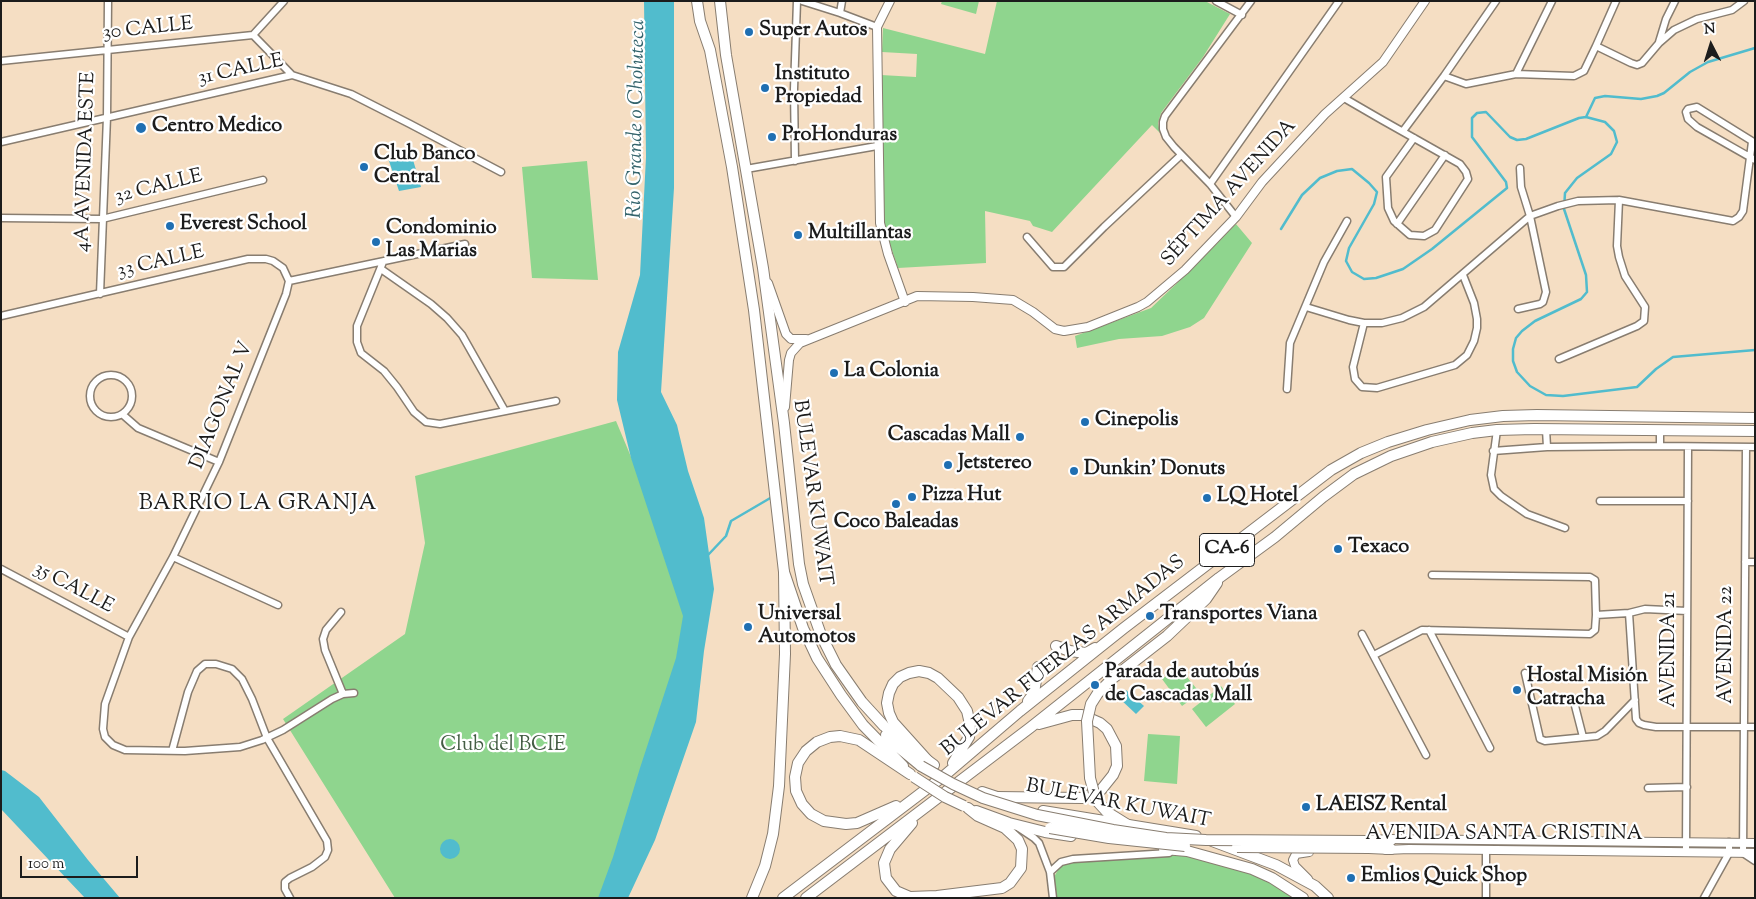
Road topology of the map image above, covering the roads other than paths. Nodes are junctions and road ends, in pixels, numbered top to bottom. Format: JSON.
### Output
{"nodes":[{"id":1,"x":108,"y":1,"type":"edge"},
{"id":2,"x":284,"y":1,"type":"edge"},
{"id":3,"x":697,"y":1,"type":"edge"},
{"id":4,"x":702,"y":1,"type":"edge"},
{"id":5,"x":715,"y":1,"type":"edge"},
{"id":6,"x":720,"y":1,"type":"edge"},
{"id":7,"x":797,"y":1,"type":"edge"},
{"id":8,"x":802,"y":1,"type":"edge"},
{"id":9,"x":842,"y":1,"type":"edge"},
{"id":10,"x":890,"y":1,"type":"edge"},
{"id":11,"x":1216,"y":1,"type":"edge"},
{"id":12,"x":1252,"y":1,"type":"edge"},
{"id":13,"x":1339,"y":1,"type":"edge"},
{"id":14,"x":1425,"y":1,"type":"edge"},
{"id":15,"x":1496,"y":1,"type":"edge"},
{"id":16,"x":1552,"y":1,"type":"edge"},
{"id":17,"x":1616,"y":1,"type":"edge"},
{"id":18,"x":1675,"y":1,"type":"edge"},
{"id":19,"x":1735,"y":1,"type":"edge"},
{"id":20,"x":1744,"y":1,"type":"edge"},
{"id":21,"x":1732,"y":10,"type":"junction"},
{"id":22,"x":840,"y":13,"type":"junction"},
{"id":23,"x":1242,"y":15,"type":"junction"},
{"id":24,"x":877,"y":27,"type":"junction"},
{"id":25,"x":253,"y":35,"type":"junction"},
{"id":26,"x":1659,"y":43,"type":"junction"},
{"id":27,"x":1596,"y":46,"type":"junction"},
{"id":28,"x":710,"y":50,"type":"junction"},
{"id":29,"x":107,"y":51,"type":"junction"},
{"id":30,"x":726,"y":55,"type":"junction"},
{"id":31,"x":1,"y":61,"type":"edge"},
{"id":32,"x":1516,"y":74,"type":"junction"},
{"id":33,"x":292,"y":75,"type":"junction"},
{"id":34,"x":1444,"y":76,"type":"junction"},
{"id":35,"x":1344,"y":98,"type":"junction"},
{"id":36,"x":108,"y":117,"type":"junction"},
{"id":37,"x":1403,"y":132,"type":"junction"},
{"id":38,"x":1414,"y":138,"type":"junction"},
{"id":39,"x":1,"y":142,"type":"edge"},
{"id":40,"x":1753,"y":142,"type":"edge"},
{"id":41,"x":877,"y":146,"type":"junction"},
{"id":42,"x":1182,"y":155,"type":"junction"},
{"id":43,"x":1445,"y":156,"type":"junction"},
{"id":44,"x":1752,"y":159,"type":"edge"},
{"id":45,"x":795,"y":161,"type":"junction"},
{"id":46,"x":1520,"y":168,"type":"dead end"},
{"id":47,"x":746,"y":169,"type":"junction"},
{"id":48,"x":501,"y":172,"type":"dead end"},
{"id":49,"x":262,"y":180,"type":"dead end"},
{"id":50,"x":1210,"y":184,"type":"junction"},
{"id":51,"x":1619,"y":200,"type":"junction"},
{"id":52,"x":1530,"y":216,"type":"junction"},
{"id":53,"x":1236,"y":217,"type":"junction"},
{"id":54,"x":1,"y":218,"type":"edge"},
{"id":55,"x":102,"y":219,"type":"junction"},
{"id":56,"x":1347,"y":221,"type":"dead end"},
{"id":57,"x":1397,"y":224,"type":"junction"},
{"id":58,"x":1027,"y":237,"type":"dead end"},
{"id":59,"x":465,"y":244,"type":"dead end"},
{"id":60,"x":384,"y":262,"type":"junction"},
{"id":61,"x":763,"y":268,"type":"junction"},
{"id":62,"x":380,"y":269,"type":"junction"},
{"id":63,"x":1463,"y":275,"type":"junction"},
{"id":64,"x":289,"y":281,"type":"junction"},
{"id":65,"x":100,"y":294,"type":"junction"},
{"id":66,"x":905,"y":302,"type":"junction"},
{"id":67,"x":1306,"y":307,"type":"junction"},
{"id":68,"x":1518,"y":310,"type":"dead end"},
{"id":69,"x":1,"y":316,"type":"edge"},
{"id":70,"x":1364,"y":323,"type":"junction"},
{"id":71,"x":808,"y":339,"type":"junction"},
{"id":72,"x":1559,"y":359,"type":"dead end"},
{"id":73,"x":1287,"y":390,"type":"dead end"},
{"id":74,"x":556,"y":401,"type":"dead end"},
{"id":75,"x":505,"y":411,"type":"junction"},
{"id":76,"x":122,"y":414,"type":"junction"},
{"id":77,"x":1755,"y":418,"type":"edge"},
{"id":78,"x":784,"y":423,"type":"junction"},
{"id":79,"x":1546,"y":429,"type":"junction"},
{"id":80,"x":1496,"y":430,"type":"junction"},
{"id":81,"x":1660,"y":430,"type":"junction"},
{"id":82,"x":1755,"y":432,"type":"edge"},
{"id":83,"x":1660,"y":446,"type":"junction"},
{"id":84,"x":1547,"y":447,"type":"junction"},
{"id":85,"x":1688,"y":447,"type":"junction"},
{"id":86,"x":1746,"y":447,"type":"junction"},
{"id":87,"x":1755,"y":448,"type":"edge"},
{"id":88,"x":1493,"y":451,"type":"junction"},
{"id":89,"x":219,"y":462,"type":"junction"},
{"id":90,"x":1600,"y":501,"type":"dead end"},
{"id":91,"x":1688,"y":501,"type":"junction"},
{"id":92,"x":1565,"y":528,"type":"dead end"},
{"id":93,"x":173,"y":557,"type":"junction"},
{"id":94,"x":1745,"y":562,"type":"junction"},
{"id":95,"x":1755,"y":562,"type":"edge"},
{"id":96,"x":1,"y":569,"type":"edge"},
{"id":97,"x":784,"y":572,"type":"junction"},
{"id":98,"x":1432,"y":575,"type":"dead end"},
{"id":99,"x":1219,"y":578,"type":"junction"},
{"id":100,"x":278,"y":605,"type":"dead end"},
{"id":101,"x":1687,"y":611,"type":"junction"},
{"id":102,"x":341,"y":612,"type":"dead end"},
{"id":103,"x":1629,"y":613,"type":"junction"},
{"id":104,"x":1596,"y":614,"type":"junction"},
{"id":105,"x":1124,"y":628,"type":"junction"},
{"id":106,"x":1429,"y":630,"type":"junction"},
{"id":107,"x":1362,"y":634,"type":"dead end"},
{"id":108,"x":129,"y":637,"type":"junction"},
{"id":109,"x":1056,"y":646,"type":"dead end"},
{"id":110,"x":1374,"y":656,"type":"junction"},
{"id":111,"x":1038,"y":667,"type":"dead end"},
{"id":112,"x":1525,"y":673,"type":"dead end"},
{"id":113,"x":354,"y":693,"type":"dead end"},
{"id":114,"x":343,"y":694,"type":"junction"},
{"id":115,"x":1574,"y":698,"type":"dead end"},
{"id":116,"x":1635,"y":700,"type":"junction"},
{"id":117,"x":1020,"y":711,"type":"junction"},
{"id":118,"x":1031,"y":727,"type":"junction"},
{"id":119,"x":1687,"y":727,"type":"junction"},
{"id":120,"x":1744,"y":727,"type":"junction"},
{"id":121,"x":1755,"y":727,"type":"edge"},
{"id":122,"x":1583,"y":737,"type":"junction"},
{"id":123,"x":267,"y":738,"type":"junction"},
{"id":124,"x":1490,"y":748,"type":"dead end"},
{"id":125,"x":172,"y":751,"type":"junction"},
{"id":126,"x":1426,"y":755,"type":"dead end"},
{"id":127,"x":928,"y":764,"type":"junction"},
{"id":128,"x":912,"y":775,"type":"junction"},
{"id":129,"x":945,"y":775,"type":"junction"},
{"id":130,"x":1687,"y":787,"type":"junction"},
{"id":131,"x":1648,"y":788,"type":"dead end"},
{"id":132,"x":916,"y":797,"type":"junction"},
{"id":133,"x":996,"y":797,"type":"junction"},
{"id":134,"x":966,"y":807,"type":"junction"},
{"id":135,"x":924,"y":809,"type":"junction"},
{"id":136,"x":1009,"y":823,"type":"junction"},
{"id":137,"x":1020,"y":825,"type":"junction"},
{"id":138,"x":1128,"y":825,"type":"junction"},
{"id":139,"x":1200,"y":837,"type":"junction"},
{"id":140,"x":1686,"y":842,"type":"junction"},
{"id":141,"x":1729,"y":842,"type":"junction"},
{"id":142,"x":1743,"y":842,"type":"junction"},
{"id":143,"x":1755,"y":843,"type":"edge"},
{"id":144,"x":1368,"y":844,"type":"junction"},
{"id":145,"x":1391,"y":844,"type":"junction"},
{"id":146,"x":1486,"y":850,"type":"junction"},
{"id":147,"x":1187,"y":851,"type":"junction"},
{"id":148,"x":1686,"y":852,"type":"junction"},
{"id":149,"x":1729,"y":853,"type":"junction"},
{"id":150,"x":1743,"y":853,"type":"junction"},
{"id":151,"x":1755,"y":853,"type":"edge"},
{"id":152,"x":1755,"y":861,"type":"edge"},
{"id":153,"x":1050,"y":872,"type":"junction"},
{"id":154,"x":822,"y":886,"type":"junction"},
{"id":155,"x":1315,"y":886,"type":"junction"},
{"id":156,"x":819,"y":897,"type":"edge"},
{"id":157,"x":1053,"y":897,"type":"edge"},
{"id":158,"x":290,"y":898,"type":"edge"},
{"id":159,"x":752,"y":898,"type":"edge"},
{"id":160,"x":782,"y":898,"type":"edge"},
{"id":161,"x":806,"y":898,"type":"edge"},
{"id":162,"x":1044,"y":898,"type":"edge"},
{"id":163,"x":1303,"y":898,"type":"edge"},
{"id":164,"x":1328,"y":898,"type":"edge"},
{"id":165,"x":1486,"y":898,"type":"edge"},
{"id":166,"x":1704,"y":898,"type":"edge"}],
"edges":[{"from":1,"to":29,"type":"street","name":"4A AVENIDA ESTE"},
{"from":2,"to":25,"type":"street"},
{"from":3,"to":28,"type":"main road","name":"BULEVAR KUWAIT"},
{"from":4,"to":28,"type":"main road"},
{"from":5,"to":30,"type":"main road"},
{"from":6,"to":30,"type":"main road","name":"BULEVAR KUWAIT"},
{"from":7,"to":45,"type":"street"},
{"from":8,"to":22,"type":"street"},
{"from":9,"to":22,"type":"street"},
{"from":10,"to":24,"type":"street"},
{"from":11,"to":23,"type":"street"},
{"from":12,"to":23,"type":"street"},
{"from":13,"to":50,"type":"street"},
{"from":14,"to":35,"type":"street","name":"SÉPTIMA AVENIDA"},
{"from":15,"to":34,"type":"street"},
{"from":16,"to":32,"type":"street"},
{"from":17,"to":27,"type":"street"},
{"from":18,"to":26,"type":"street"},
{"from":19,"to":21,"type":"street"},
{"from":20,"to":21,"type":"street"},
{"from":21,"to":26,"type":"street"},
{"from":22,"to":24,"type":"street"},
{"from":23,"to":42,"type":"street"},
{"from":24,"to":41,"type":"street"},
{"from":25,"to":29,"type":"street","name":"30 CALLE"},
{"from":25,"to":33,"type":"street"},
{"from":26,"to":27,"type":"street"},
{"from":27,"to":32,"type":"street"},
{"from":28,"to":97,"type":"main road","name":"BULEVAR KUWAIT"},
{"from":29,"to":31,"type":"street","name":"30 CALLE"},
{"from":29,"to":36,"type":"street","name":"4A AVENIDA ESTE"},
{"from":30,"to":47,"type":"main road","name":"BULEVAR KUWAIT"},
{"from":32,"to":34,"type":"street"},
{"from":33,"to":36,"type":"street","name":"31 CALLE"},
{"from":33,"to":48,"type":"street","name":"31 CALLE"},
{"from":34,"to":37,"type":"street"},
{"from":35,"to":37,"type":"street"},
{"from":35,"to":53,"type":"street","name":"SÉPTIMA AVENIDA"},
{"from":36,"to":39,"type":"street","name":"31 CALLE"},
{"from":36,"to":55,"type":"street","name":"4A AVENIDA ESTE"},
{"from":37,"to":38,"type":"street"},
{"from":38,"to":43,"type":"street"},
{"from":38,"to":57,"type":"street"},
{"from":40,"to":44,"type":"street"},
{"from":40,"to":44,"type":"street"},
{"from":41,"to":45,"type":"street"},
{"from":41,"to":66,"type":"street"},
{"from":42,"to":50,"type":"street"},
{"from":42,"to":58,"type":"street"},
{"from":43,"to":57,"type":"street"},
{"from":43,"to":57,"type":"street"},
{"from":44,"to":51,"type":"street"},
{"from":45,"to":47,"type":"street"},
{"from":46,"to":52,"type":"street"},
{"from":47,"to":61,"type":"main road","name":"BULEVAR KUWAIT"},
{"from":49,"to":55,"type":"street","name":"32 CALLE"},
{"from":50,"to":53,"type":"street"},
{"from":51,"to":52,"type":"street"},
{"from":51,"to":72,"type":"street"},
{"from":52,"to":63,"type":"street"},
{"from":52,"to":68,"type":"street"},
{"from":53,"to":66,"type":"street","name":"SÉPTIMA AVENIDA"},
{"from":54,"to":55,"type":"street","name":"32 CALLE"},
{"from":55,"to":65,"type":"street","name":"4A AVENIDA ESTE"},
{"from":56,"to":67,"type":"street"},
{"from":59,"to":60,"type":"street"},
{"from":60,"to":62,"type":"street"},
{"from":60,"to":64,"type":"street"},
{"from":61,"to":71,"type":"street"},
{"from":61,"to":78,"type":"main road","name":"BULEVAR KUWAIT"},
{"from":62,"to":75,"type":"street"},
{"from":62,"to":75,"type":"street"},
{"from":63,"to":70,"type":"street"},
{"from":63,"to":70,"type":"street"},
{"from":64,"to":65,"type":"street","name":"33 CALLE"},
{"from":64,"to":89,"type":"street","name":"DIAGONAL V"},
{"from":65,"to":69,"type":"street","name":"33 CALLE"},
{"from":66,"to":71,"type":"street","name":"SÉPTIMA AVENIDA"},
{"from":67,"to":70,"type":"street"},
{"from":67,"to":73,"type":"street"},
{"from":71,"to":78,"type":"street"},
{"from":74,"to":75,"type":"street"},
{"from":76,"to":76,"type":"street"},
{"from":76,"to":89,"type":"street"},
{"from":77,"to":105,"type":"main road","name":"BULEVAR FUERZAS ARMADAS","number":"CA-6"},
{"from":78,"to":127,"type":"main road","name":"BULEVAR KUWAIT"},
{"from":79,"to":80,"type":"main road","name":"BULEVAR FUERZAS ARMADAS","number":"CA-6"},
{"from":79,"to":81,"type":"main road","name":"BULEVAR FUERZAS ARMADAS","number":"CA-6"},
{"from":79,"to":84,"type":"street"},
{"from":80,"to":88,"type":"street"},
{"from":80,"to":99,"type":"main road","name":"BULEVAR FUERZAS ARMADAS","number":"CA-6"},
{"from":81,"to":82,"type":"main road","name":"BULEVAR FUERZAS ARMADAS","number":"CA-6"},
{"from":81,"to":83,"type":"street"},
{"from":83,"to":84,"type":"street"},
{"from":83,"to":85,"type":"street"},
{"from":84,"to":88,"type":"street"},
{"from":85,"to":86,"type":"street"},
{"from":85,"to":91,"type":"street","name":"AVENIDA 21"},
{"from":86,"to":87,"type":"street"},
{"from":86,"to":94,"type":"street","name":"AVENIDA 22"},
{"from":88,"to":92,"type":"street"},
{"from":89,"to":93,"type":"street","name":"DIAGONAL V"},
{"from":90,"to":91,"type":"street"},
{"from":91,"to":101,"type":"street","name":"AVENIDA 21"},
{"from":93,"to":100,"type":"street"},
{"from":93,"to":108,"type":"street","name":"DIAGONAL V"},
{"from":94,"to":95,"type":"street"},
{"from":94,"to":120,"type":"street","name":"AVENIDA 22"},
{"from":96,"to":108,"type":"street","name":"35 CALLE"},
{"from":97,"to":128,"type":"main road","name":"BULEVAR KUWAIT"},
{"from":97,"to":159,"type":"main road"},
{"from":98,"to":104,"type":"street"},
{"from":99,"to":118,"type":"main road","name":"BULEVAR FUERZAS ARMADAS","number":"CA-6"},
{"from":99,"to":138,"type":"main road","bridge":true},
{"from":101,"to":103,"type":"street"},
{"from":101,"to":119,"type":"street","name":"AVENIDA 21"},
{"from":102,"to":114,"type":"street"},
{"from":103,"to":104,"type":"street"},
{"from":103,"to":116,"type":"street"},
{"from":104,"to":106,"type":"street"},
{"from":105,"to":109,"type":"main road"},
{"from":105,"to":117,"type":"main road","name":"BULEVAR FUERZAS ARMADAS","number":"CA-6"},
{"from":106,"to":110,"type":"street"},
{"from":106,"to":124,"type":"street"},
{"from":107,"to":110,"type":"street"},
{"from":108,"to":125,"type":"street","name":"DIAGONAL V"},
{"from":110,"to":126,"type":"street"},
{"from":111,"to":117,"type":"main road"},
{"from":112,"to":122,"type":"street"},
{"from":113,"to":114,"type":"street"},
{"from":114,"to":123,"type":"street","name":"DIAGONAL V"},
{"from":115,"to":122,"type":"street"},
{"from":116,"to":119,"type":"street"},
{"from":116,"to":122,"type":"street"},
{"from":117,"to":129,"type":"main road","name":"BULEVAR FUERZAS ARMADAS","number":"CA-6"},
{"from":118,"to":133,"type":"main road"},
{"from":118,"to":135,"type":"main road","name":"BULEVAR FUERZAS ARMADAS","number":"CA-6"},
{"from":119,"to":120,"type":"street"},
{"from":119,"to":130,"type":"street","name":"AVENIDA 21"},
{"from":120,"to":121,"type":"street"},
{"from":120,"to":142,"type":"street","name":"AVENIDA 22"},
{"from":123,"to":125,"type":"street","name":"DIAGONAL V"},
{"from":123,"to":125,"type":"street"},
{"from":123,"to":158,"type":"street"},
{"from":127,"to":129,"type":"main road"},
{"from":127,"to":133,"type":"main road","name":"BULEVAR KUWAIT"},
{"from":127,"to":144,"type":"main road","bridge":true},
{"from":128,"to":132,"type":"main road"},
{"from":128,"to":134,"type":"main road","name":"BULEVAR KUWAIT","bridge":true},
{"from":129,"to":132,"type":"main road","name":"BULEVAR FUERZAS ARMADAS","number":"CA-6"},
{"from":130,"to":131,"type":"street"},
{"from":130,"to":140,"type":"street","name":"AVENIDA 21"},
{"from":132,"to":160,"type":"main road","name":"BULEVAR FUERZAS ARMADAS","number":"CA-6"},
{"from":133,"to":138,"type":"main road","name":"BULEVAR KUWAIT"},
{"from":134,"to":135,"type":"main road"},
{"from":134,"to":136,"type":"main road","name":"BULEVAR KUWAIT"},
{"from":135,"to":154,"type":"main road","name":"BULEVAR FUERZAS ARMADAS","number":"CA-6"},
{"from":136,"to":137,"type":"main road","name":"BULEVAR KUWAIT"},
{"from":136,"to":153,"type":"street"},
{"from":137,"to":144,"type":"main road","bridge":true},
{"from":137,"to":147,"type":"main road","name":"BULEVAR KUWAIT"},
{"from":138,"to":139,"type":"main road","name":"BULEVAR KUWAIT"},
{"from":139,"to":145,"type":"street","name":"AVENIDA SANTA CRISTINA"},
{"from":139,"to":155,"type":"main road","name":"BULEVAR KUWAIT"},
{"from":140,"to":141,"type":"street","name":"AVENIDA SANTA CRISTINA"},
{"from":140,"to":145,"type":"street","name":"AVENIDA SANTA CRISTINA"},
{"from":140,"to":148,"type":"street","name":"AVENIDA 21"},
{"from":141,"to":142,"type":"street","name":"AVENIDA SANTA CRISTINA"},
{"from":141,"to":149,"type":"street"},
{"from":142,"to":143,"type":"street","name":"AVENIDA SANTA CRISTINA"},
{"from":142,"to":150,"type":"street","name":"AVENIDA 22"},
{"from":144,"to":145,"type":"main road"},
{"from":145,"to":146,"type":"street","name":"AVENIDA SANTA CRISTINA"},
{"from":145,"to":155,"type":"street","name":"AVENIDA SANTA CRISTINA"},
{"from":146,"to":148,"type":"street","name":"AVENIDA SANTA CRISTINA"},
{"from":146,"to":165,"type":"street"},
{"from":147,"to":153,"type":"street"},
{"from":147,"to":163,"type":"main road","name":"BULEVAR KUWAIT"},
{"from":148,"to":149,"type":"street","name":"AVENIDA SANTA CRISTINA"},
{"from":149,"to":150,"type":"street","name":"AVENIDA SANTA CRISTINA"},
{"from":149,"to":166,"type":"street"},
{"from":150,"to":151,"type":"street","name":"AVENIDA SANTA CRISTINA"},
{"from":150,"to":152,"type":"street"},
{"from":153,"to":157,"type":"street"},
{"from":154,"to":156,"type":"street"},
{"from":154,"to":161,"type":"main road","name":"BULEVAR FUERZAS ARMADAS","number":"CA-6"},
{"from":155,"to":164,"type":"main road","name":"BULEVAR KUWAIT"},
{"from":157,"to":162,"type":"street"}]}
